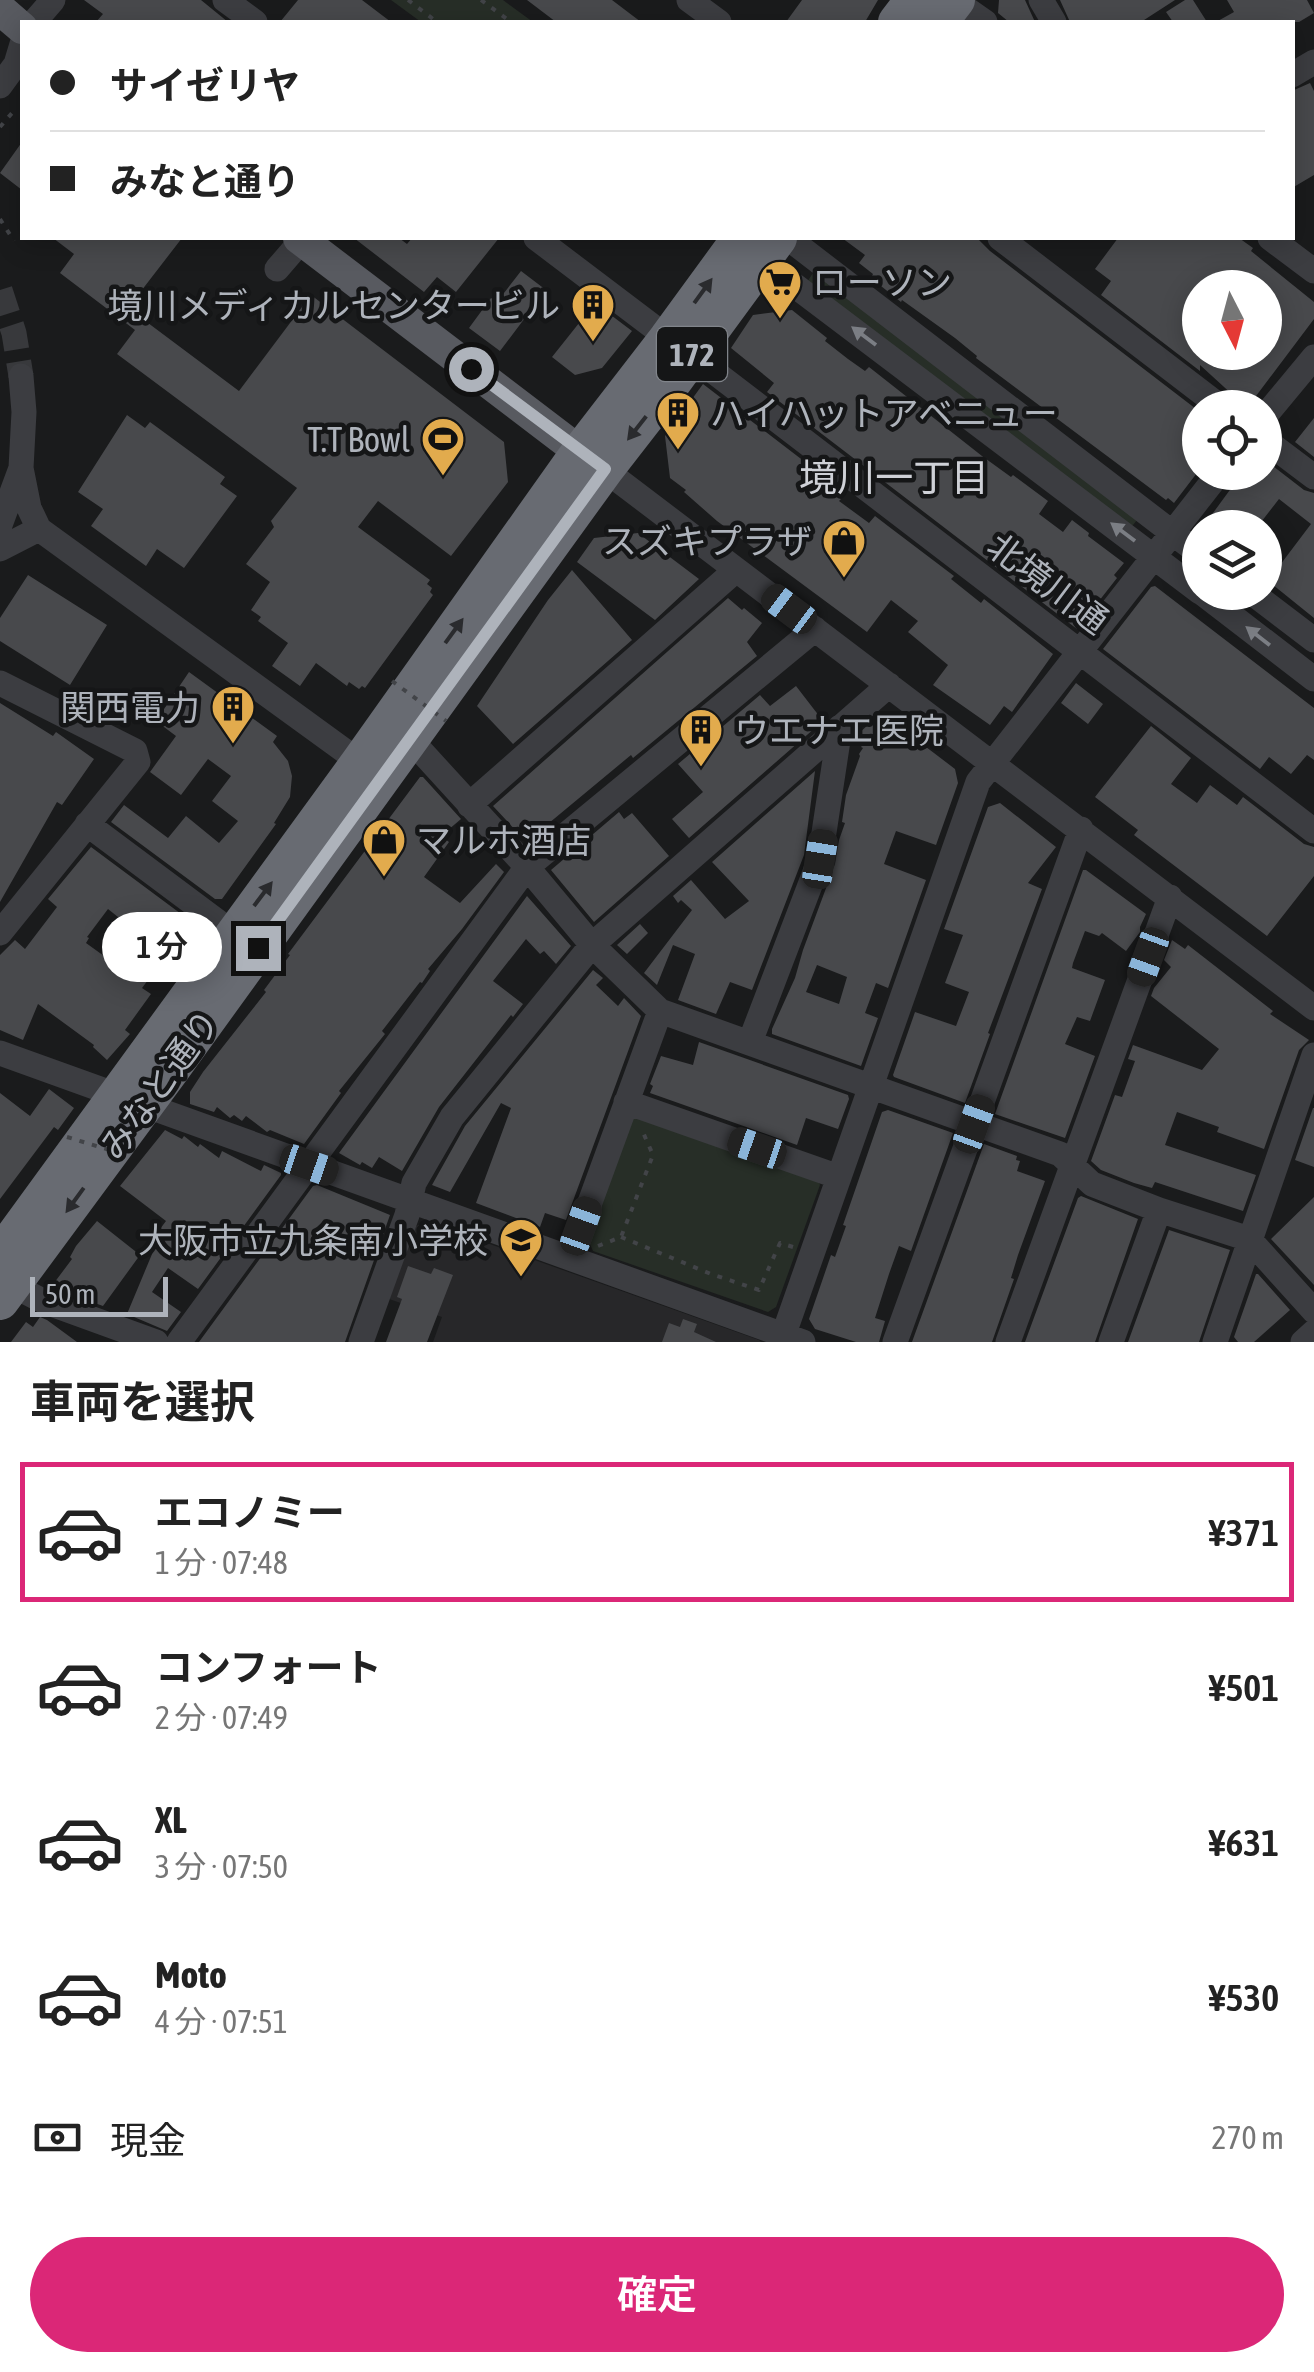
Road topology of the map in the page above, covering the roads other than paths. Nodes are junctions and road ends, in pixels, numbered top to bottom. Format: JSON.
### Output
{"nodes":[{"id":1,"x":54,"y":0,"type":"edge"},
{"id":2,"x":225,"y":0,"type":"edge"},
{"id":3,"x":689,"y":0,"type":"edge"},
{"id":4,"x":914,"y":0,"type":"edge"},
{"id":5,"x":956,"y":0,"type":"edge"},
{"id":6,"x":0,"y":9,"type":"edge"},
{"id":7,"x":36,"y":20,"type":"edge"},
{"id":8,"x":252,"y":20,"type":"edge"},
{"id":9,"x":716,"y":20,"type":"edge"},
{"id":10,"x":899,"y":20,"type":"edge"},
{"id":11,"x":941,"y":20,"type":"edge"},
{"id":12,"x":981,"y":20,"type":"edge"},
{"id":13,"x":20,"y":29,"type":"edge"},
{"id":14,"x":20,"y":33,"type":"edge"},
{"id":15,"x":20,"y":51,"type":"edge"},
{"id":16,"x":0,"y":52,"type":"edge"},
{"id":17,"x":0,"y":86,"type":"edge"},
{"id":18,"x":298,"y":240,"type":"edge"},
{"id":19,"x":303,"y":240,"type":"edge"},
{"id":20,"x":539,"y":240,"type":"edge"},
{"id":21,"x":1003,"y":240,"type":"edge"},
{"id":22,"x":1273,"y":240,"type":"edge"},
{"id":23,"x":767,"y":243,"type":"edge"},
{"id":24,"x":276,"y":269,"type":"dead end"},
{"id":25,"x":1314,"y":271,"type":"edge"},
{"id":26,"x":680,"y":346,"type":"junction"},
{"id":27,"x":1314,"y":358,"type":"edge"},
{"id":28,"x":21,"y":376,"type":"tunnel mouth"},
{"id":29,"x":1198,"y":390,"type":"edge"},
{"id":30,"x":1282,"y":396,"type":"edge"},
{"id":31,"x":1282,"y":453,"type":"edge"},
{"id":32,"x":592,"y":460,"type":"junction"},
{"id":33,"x":22,"y":468,"type":"junction"},
{"id":34,"x":1314,"y":477,"type":"edge"},
{"id":35,"x":1206,"y":490,"type":"edge"},
{"id":36,"x":0,"y":525,"type":"edge"},
{"id":37,"x":39,"y":529,"type":"junction"},
{"id":38,"x":1173,"y":533,"type":"junction"},
{"id":39,"x":1182,"y":540,"type":"edge"},
{"id":40,"x":0,"y":549,"type":"edge"},
{"id":41,"x":1154,"y":556,"type":"junction"},
{"id":42,"x":736,"y":570,"type":"junction"},
{"id":43,"x":1182,"y":577,"type":"edge"},
{"id":44,"x":1224,"y":610,"type":"edge"},
{"id":45,"x":1275,"y":610,"type":"edge"},
{"id":46,"x":815,"y":629,"type":"junction"},
{"id":47,"x":1314,"y":640,"type":"edge"},
{"id":48,"x":1079,"y":650,"type":"junction"},
{"id":49,"x":1314,"y":679,"type":"edge"},
{"id":50,"x":0,"y":683,"type":"edge"},
{"id":51,"x":890,"y":685,"type":"junction"},
{"id":52,"x":840,"y":727,"type":"junction"},
{"id":53,"x":410,"y":739,"type":"junction"},
{"id":54,"x":360,"y":762,"type":"junction"},
{"id":55,"x":991,"y":762,"type":"junction"},
{"id":56,"x":469,"y":805,"type":"junction"},
{"id":57,"x":86,"y":824,"type":"junction"},
{"id":58,"x":1081,"y":829,"type":"junction"},
{"id":59,"x":1314,"y":830,"type":"edge"},
{"id":60,"x":527,"y":867,"type":"junction"},
{"id":61,"x":1170,"y":897,"type":"junction"},
{"id":62,"x":234,"y":933,"type":"junction"},
{"id":63,"x":0,"y":934,"type":"edge"},
{"id":64,"x":592,"y":945,"type":"junction"},
{"id":65,"x":1314,"y":1008,"type":"edge"},
{"id":66,"x":660,"y":1011,"type":"junction"},
{"id":67,"x":750,"y":1042,"type":"junction"},
{"id":68,"x":0,"y":1053,"type":"edge"},
{"id":69,"x":1314,"y":1055,"type":"edge"},
{"id":70,"x":872,"y":1088,"type":"junction"},
{"id":71,"x":130,"y":1100,"type":"junction"},
{"id":72,"x":626,"y":1102,"type":"junction"},
{"id":73,"x":974,"y":1124,"type":"junction"},
{"id":74,"x":309,"y":1165,"type":"junction"},
{"id":75,"x":1072,"y":1167,"type":"junction"},
{"id":76,"x":839,"y":1176,"type":"junction"},
{"id":77,"x":410,"y":1200,"type":"junction"},
{"id":78,"x":1159,"y":1210,"type":"junction"},
{"id":79,"x":1250,"y":1239,"type":"junction"},
{"id":80,"x":579,"y":1253,"type":"junction"},
{"id":81,"x":4,"y":1281,"type":"edge"},
{"id":82,"x":1314,"y":1311,"type":"edge"},
{"id":83,"x":1314,"y":1332,"type":"edge"},
{"id":84,"x":789,"y":1340,"type":"edge"},
{"id":85,"x":156,"y":1342,"type":"edge"},
{"id":86,"x":179,"y":1342,"type":"edge"},
{"id":87,"x":360,"y":1342,"type":"edge"},
{"id":88,"x":895,"y":1342,"type":"edge"},
{"id":89,"x":1008,"y":1342,"type":"edge"},
{"id":90,"x":1111,"y":1342,"type":"edge"},
{"id":91,"x":1215,"y":1342,"type":"edge"},
{"id":92,"x":1303,"y":1342,"type":"edge"}],
"edges":[{"from":1,"to":7,"type":"street"},
{"from":2,"to":8,"type":"street"},
{"from":3,"to":9,"type":"street"},
{"from":4,"to":10,"type":"highway"},
{"from":5,"to":11,"type":"highway"},
{"from":5,"to":12,"type":"street"},
{"from":6,"to":13,"type":"main road"},
{"from":14,"to":16,"type":"street"},
{"from":15,"to":17,"type":"street"},
{"from":18,"to":24,"type":"street"},
{"from":19,"to":32,"type":"main road"},
{"from":20,"to":26,"type":"street","name":"北境川通"},
{"from":21,"to":29,"type":"street"},
{"from":22,"to":25,"type":"street"},
{"from":23,"to":26,"type":"highway","name":"みなと通り","number":"172"},
{"from":23,"to":38,"type":"street"},
{"from":41,"to":23,"type":"street","one_way":true},
{"from":26,"to":32,"type":"highway","name":"みなと通り","number":"172"},
{"from":26,"to":48,"type":"street","name":"北境川通"},
{"from":27,"to":30,"type":"street"},
{"from":28,"to":33,"type":"street"},
{"from":31,"to":34,"type":"street"},
{"from":32,"to":42,"type":"street"},
{"from":32,"to":53,"type":"highway","name":"みなと通り","number":"172"},
{"from":54,"to":32,"type":"highway","name":"みなと通り","number":"172","one_way":true},
{"from":33,"to":36,"type":"street"},
{"from":33,"to":37,"type":"street"},
{"from":35,"to":38,"type":"street"},
{"from":37,"to":40,"type":"street"},
{"from":37,"to":54,"type":"street"},
{"from":38,"to":39,"type":"street"},
{"from":38,"to":41,"type":"street"},
{"from":41,"to":43,"type":"street"},
{"from":41,"to":48,"type":"street"},
{"from":42,"to":46,"type":"street"},
{"from":42,"to":56,"type":"street"},
{"from":49,"to":44,"type":"street","one_way":true},
{"from":45,"to":47,"type":"street"},
{"from":46,"to":51,"type":"street"},
{"from":46,"to":60,"type":"street"},
{"from":48,"to":55,"type":"street"},
{"from":48,"to":59,"type":"street","name":"北境川通"},
{"from":50,"to":57,"type":"street"},
{"from":51,"to":52,"type":"street"},
{"from":51,"to":55,"type":"street"},
{"from":52,"to":64,"type":"street"},
{"from":52,"to":67,"type":"street"},
{"from":53,"to":56,"type":"street"},
{"from":53,"to":71,"type":"highway","name":"みなと通り","number":"172"},
{"from":62,"to":54,"type":"highway","name":"みなと通り","number":"172","one_way":true},
{"from":55,"to":58,"type":"street"},
{"from":55,"to":70,"type":"street"},
{"from":56,"to":60,"type":"street"},
{"from":57,"to":62,"type":"street"},
{"from":57,"to":63,"type":"street"},
{"from":58,"to":61,"type":"street"},
{"from":58,"to":73,"type":"street"},
{"from":60,"to":64,"type":"street"},
{"from":60,"to":74,"type":"street"},
{"from":61,"to":65,"type":"street"},
{"from":61,"to":75,"type":"street"},
{"from":62,"to":71,"type":"highway","name":"みなと通り","number":"172"},
{"from":64,"to":66,"type":"street"},
{"from":64,"to":77,"type":"street"},
{"from":66,"to":67,"type":"street"},
{"from":66,"to":72,"type":"street"},
{"from":67,"to":70,"type":"street"},
{"from":68,"to":71,"type":"street"},
{"from":69,"to":79,"type":"street"},
{"from":70,"to":73,"type":"street"},
{"from":70,"to":76,"type":"street"},
{"from":71,"to":74,"type":"street"},
{"from":71,"to":81,"type":"highway","name":"みなと通り","number":"172"},
{"from":72,"to":76,"type":"street"},
{"from":72,"to":80,"type":"street"},
{"from":73,"to":75,"type":"street"},
{"from":73,"to":88,"type":"street"},
{"from":74,"to":77,"type":"street"},
{"from":74,"to":86,"type":"street"},
{"from":75,"to":78,"type":"street"},
{"from":75,"to":89,"type":"street"},
{"from":76,"to":84,"type":"street"},
{"from":77,"to":80,"type":"street"},
{"from":77,"to":87,"type":"street"},
{"from":78,"to":79,"type":"street"},
{"from":78,"to":90,"type":"street"},
{"from":79,"to":82,"type":"street"},
{"from":79,"to":91,"type":"street"},
{"from":80,"to":84,"type":"street"},
{"from":81,"to":85,"type":"street"},
{"from":83,"to":92,"type":"street"}]}
